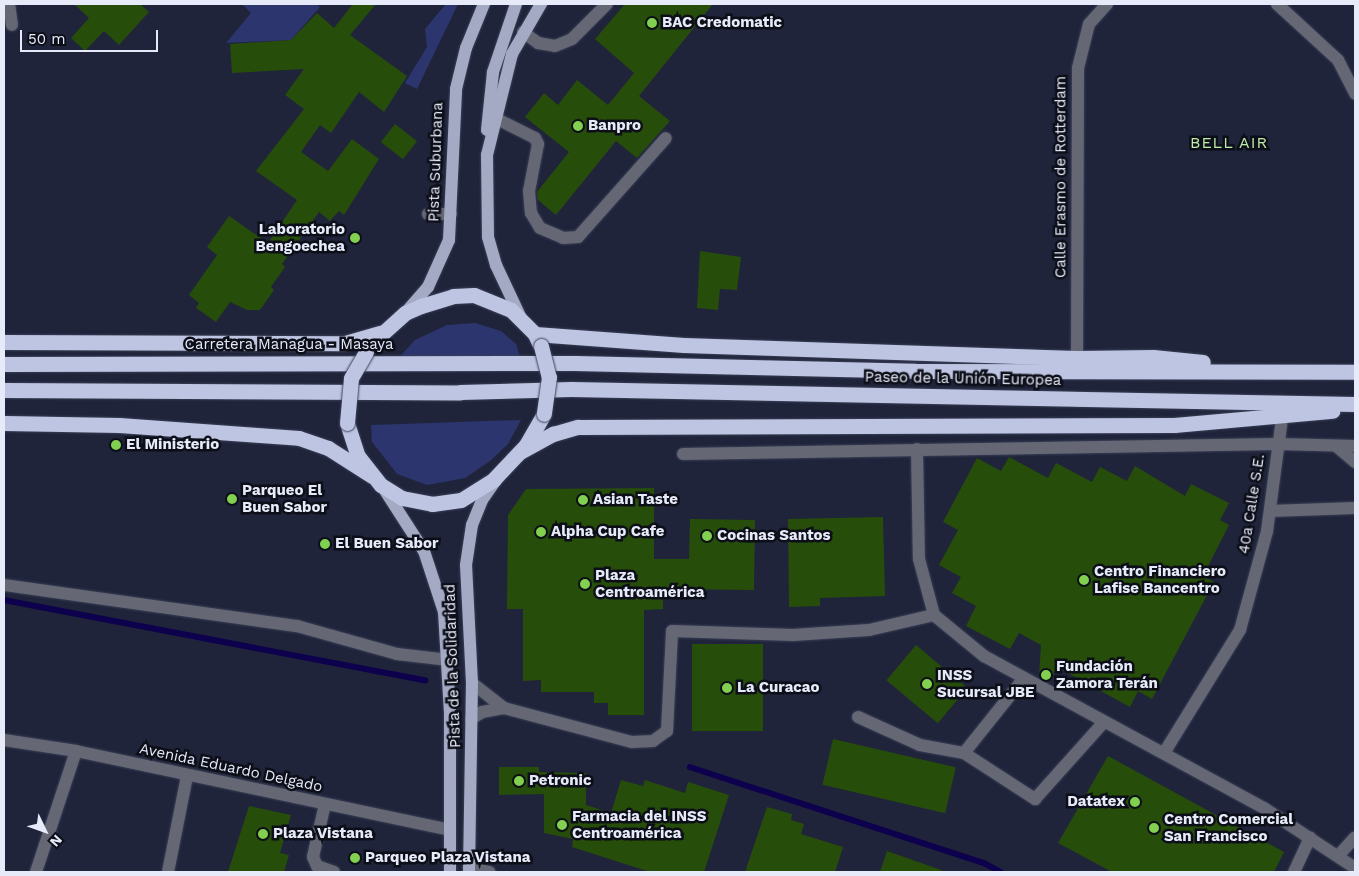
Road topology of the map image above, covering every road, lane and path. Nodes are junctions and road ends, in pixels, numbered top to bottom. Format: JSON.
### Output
{"nodes":[{"id":1,"x":9,"y":4,"type":"edge"},
{"id":2,"x":484,"y":4,"type":"edge"},
{"id":3,"x":516,"y":4,"type":"edge"},
{"id":4,"x":541,"y":4,"type":"edge"},
{"id":5,"x":607,"y":4,"type":"edge"},
{"id":6,"x":1107,"y":4,"type":"edge"},
{"id":7,"x":1277,"y":4,"type":"edge"},
{"id":8,"x":12,"y":25,"type":"dead end"},
{"id":9,"x":523,"y":32,"type":"junction"},
{"id":10,"x":1355,"y":94,"type":"edge"},
{"id":11,"x":495,"y":118,"type":"junction"},
{"id":12,"x":666,"y":138,"type":"dead end"},
{"id":13,"x":487,"y":155,"type":"junction"},
{"id":14,"x":428,"y":214,"type":"dead end"},
{"id":15,"x":451,"y":214,"type":"junction"},
{"id":16,"x":405,"y":313,"type":"junction"},
{"id":17,"x":520,"y":318,"type":"junction"},
{"id":18,"x":381,"y":333,"type":"junction"},
{"id":19,"x":538,"y":340,"type":"junction"},
{"id":20,"x":4,"y":342,"type":"edge"},
{"id":21,"x":1077,"y":358,"type":"junction"},
{"id":22,"x":575,"y":363,"type":"joint"},
{"id":23,"x":4,"y":364,"type":"edge"},
{"id":24,"x":1261,"y":370,"type":"junction"},
{"id":25,"x":1355,"y":372,"type":"edge"},
{"id":26,"x":4,"y":390,"type":"edge"},
{"id":27,"x":1355,"y":406,"type":"edge"},
{"id":28,"x":1282,"y":418,"type":"junction"},
{"id":29,"x":4,"y":423,"type":"edge"},
{"id":30,"x":1278,"y":444,"type":"junction"},
{"id":31,"x":1336,"y":446,"type":"junction"},
{"id":32,"x":1355,"y":446,"type":"edge"},
{"id":33,"x":917,"y":449,"type":"junction"},
{"id":34,"x":520,"y":452,"type":"junction"},
{"id":35,"x":683,"y":454,"type":"dead end"},
{"id":36,"x":1355,"y":462,"type":"edge"},
{"id":37,"x":506,"y":469,"type":"junction"},
{"id":38,"x":377,"y":481,"type":"junction"},
{"id":39,"x":1355,"y":508,"type":"edge"},
{"id":40,"x":1270,"y":511,"type":"junction"},
{"id":41,"x":4,"y":585,"type":"edge"},
{"id":42,"x":934,"y":615,"type":"junction"},
{"id":43,"x":449,"y":660,"type":"junction"},
{"id":44,"x":1024,"y":678,"type":"junction"},
{"id":45,"x":472,"y":683,"type":"junction"},
{"id":46,"x":504,"y":708,"type":"junction"},
{"id":47,"x":858,"y":717,"type":"dead end"},
{"id":48,"x":471,"y":719,"type":"junction"},
{"id":49,"x":1104,"y":722,"type":"junction"},
{"id":50,"x":4,"y":740,"type":"edge"},
{"id":51,"x":76,"y":752,"type":"junction"},
{"id":52,"x":1164,"y":752,"type":"junction"},
{"id":53,"x":964,"y":753,"type":"junction"},
{"id":54,"x":187,"y":776,"type":"junction"},
{"id":55,"x":325,"y":804,"type":"junction"},
{"id":56,"x":450,"y":830,"type":"junction"},
{"id":57,"x":1355,"y":837,"type":"edge"},
{"id":58,"x":1310,"y":838,"type":"junction"},
{"id":59,"x":1338,"y":856,"type":"junction"},
{"id":60,"x":1355,"y":868,"type":"edge"},
{"id":61,"x":469,"y":870,"type":"edge"},
{"id":62,"x":36,"y":872,"type":"edge"},
{"id":63,"x":168,"y":872,"type":"edge"},
{"id":64,"x":334,"y":872,"type":"edge"},
{"id":65,"x":450,"y":872,"type":"edge"},
{"id":66,"x":488,"y":872,"type":"edge"},
{"id":67,"x":1294,"y":872,"type":"edge"}],
"edges":[{"from":1,"to":8,"type":"street"},
{"from":2,"to":15,"type":"main road","name":"Pista Suburbana"},
{"from":3,"to":13,"type":"main road"},
{"from":4,"to":9,"type":"main road"},
{"from":5,"to":9,"type":"street"},
{"from":6,"to":21,"type":"street","name":"Calle Erasmo de Rotterdam"},
{"from":7,"to":10,"type":"street"},
{"from":9,"to":11,"type":"main road"},
{"from":11,"to":12,"type":"street"},
{"from":11,"to":13,"type":"main road"},
{"from":13,"to":17,"type":"main road"},
{"from":14,"to":15,"type":"street"},
{"from":15,"to":16,"type":"main road","name":"Pista Suburbana"},
{"from":16,"to":17,"type":"highway"},
{"from":16,"to":18,"type":"highway"},
{"from":17,"to":19,"type":"highway"},
{"from":18,"to":20,"type":"highway"},
{"from":18,"to":38,"type":"highway","bridge":true},
{"from":19,"to":21,"type":"highway","name":"Paseo de la Unión Europea"},
{"from":19,"to":34,"type":"highway","bridge":true},
{"from":21,"to":24,"type":"highway","name":"Paseo de la Unión Europea"},
{"from":22,"to":23,"type":"highway","name":"Carretera Managua - Masaya"},
{"from":22,"to":24,"type":"highway","name":"Paseo de la Unión Europea"},
{"from":24,"to":25,"type":"highway","name":"Paseo de la Unión Europea"},
{"from":26,"to":27,"type":"highway","name":"Paseo de la Unión Europea"},
{"from":27,"to":28,"type":"highway"},
{"from":28,"to":30,"type":"street","name":"40a Calle S.E."},
{"from":28,"to":34,"type":"highway"},
{"from":29,"to":38,"type":"highway"},
{"from":30,"to":31,"type":"street"},
{"from":30,"to":33,"type":"street"},
{"from":30,"to":40,"type":"street","name":"40a Calle S.E."},
{"from":31,"to":32,"type":"street"},
{"from":31,"to":36,"type":"street"},
{"from":33,"to":35,"type":"street"},
{"from":33,"to":42,"type":"street"},
{"from":34,"to":37,"type":"highway"},
{"from":37,"to":38,"type":"highway"},
{"from":37,"to":45,"type":"main road","name":"Pista de la Solidaridad"},
{"from":38,"to":43,"type":"main road","name":"Pista de la Solidaridad"},
{"from":39,"to":40,"type":"street"},
{"from":40,"to":52,"type":"street","name":"40a Calle S.E."},
{"from":41,"to":43,"type":"street"},
{"from":42,"to":44,"type":"street"},
{"from":42,"to":46,"type":"street"},
{"from":43,"to":56,"type":"main road","name":"Pista de la Solidaridad"},
{"from":44,"to":49,"type":"street"},
{"from":44,"to":53,"type":"street"},
{"from":45,"to":46,"type":"street"},
{"from":45,"to":48,"type":"main road","name":"Pista de la Solidaridad"},
{"from":46,"to":48,"type":"street"},
{"from":47,"to":53,"type":"street"},
{"from":48,"to":61,"type":"main road","name":"Pista de la Solidaridad"},
{"from":49,"to":52,"type":"street"},
{"from":49,"to":53,"type":"street"},
{"from":50,"to":51,"type":"street","name":"Avenida Eduardo Delgado"},
{"from":51,"to":54,"type":"street","name":"Avenida Eduardo Delgado"},
{"from":51,"to":62,"type":"street"},
{"from":52,"to":58,"type":"street"},
{"from":54,"to":55,"type":"street","name":"Avenida Eduardo Delgado"},
{"from":54,"to":63,"type":"street"},
{"from":55,"to":56,"type":"street","name":"Avenida Eduardo Delgado"},
{"from":55,"to":64,"type":"street"},
{"from":56,"to":65,"type":"main road","name":"Pista de la Solidaridad"},
{"from":57,"to":59,"type":"street"},
{"from":58,"to":59,"type":"street"},
{"from":58,"to":67,"type":"street"},
{"from":59,"to":60,"type":"street"},
{"from":61,"to":66,"type":"street"}]}
